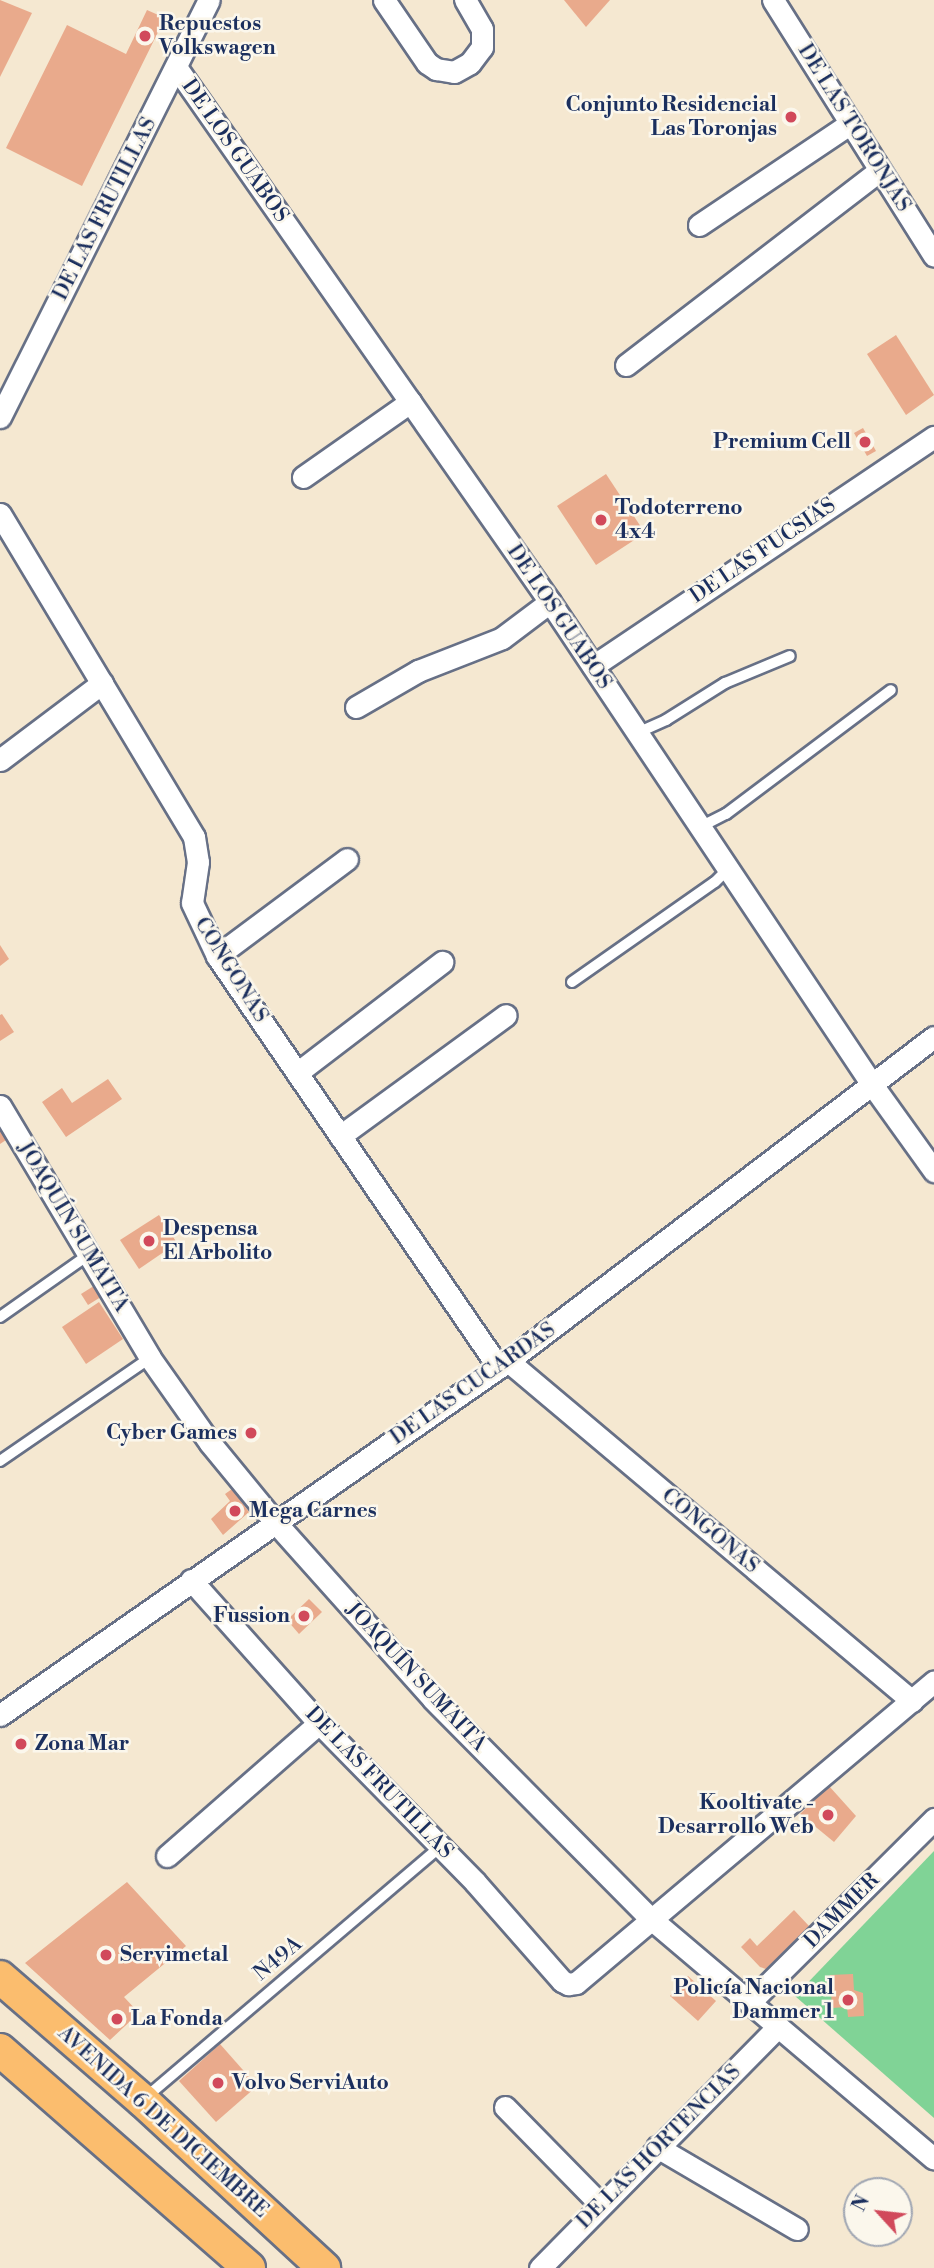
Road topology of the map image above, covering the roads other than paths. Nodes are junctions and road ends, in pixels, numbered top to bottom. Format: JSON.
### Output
{"nodes":[{"id":1,"x":209,"y":0,"type":"edge"},
{"id":2,"x":384,"y":0,"type":"edge"},
{"id":3,"x":465,"y":0,"type":"edge"},
{"id":4,"x":773,"y":0,"type":"edge"},
{"id":5,"x":176,"y":67,"type":"junction"},
{"id":6,"x":851,"y":123,"type":"junction"},
{"id":7,"x":880,"y":170,"type":"junction"},
{"id":8,"x":699,"y":225,"type":"dead end"},
{"id":9,"x":934,"y":256,"type":"edge"},
{"id":10,"x":626,"y":365,"type":"dead end"},
{"id":11,"x":410,"y":402,"type":"junction"},
{"id":12,"x":0,"y":417,"type":"edge"},
{"id":13,"x":934,"y":437,"type":"edge"},
{"id":14,"x":303,"y":477,"type":"dead end"},
{"id":15,"x":0,"y":514,"type":"edge"},
{"id":16,"x":550,"y":602,"type":"junction"},
{"id":17,"x":790,"y":656,"type":"dead end"},
{"id":18,"x":593,"y":666,"type":"junction"},
{"id":19,"x":102,"y":683,"type":"junction"},
{"id":20,"x":891,"y":690,"type":"dead end"},
{"id":21,"x":356,"y":707,"type":"dead end"},
{"id":22,"x":637,"y":733,"type":"junction"},
{"id":23,"x":0,"y":760,"type":"edge"},
{"id":24,"x":700,"y":827,"type":"junction"},
{"id":25,"x":347,"y":859,"type":"dead end"},
{"id":26,"x":728,"y":869,"type":"junction"},
{"id":27,"x":217,"y":956,"type":"junction"},
{"id":28,"x":442,"y":962,"type":"dead end"},
{"id":29,"x":572,"y":982,"type":"dead end"},
{"id":30,"x":506,"y":1015,"type":"dead end"},
{"id":31,"x":934,"y":1037,"type":"edge"},
{"id":32,"x":297,"y":1073,"type":"junction"},
{"id":33,"x":873,"y":1086,"type":"junction"},
{"id":34,"x":0,"y":1106,"type":"edge"},
{"id":35,"x":340,"y":1136,"type":"junction"},
{"id":36,"x":934,"y":1171,"type":"edge"},
{"id":37,"x":90,"y":1253,"type":"junction"},
{"id":38,"x":0,"y":1317,"type":"edge"},
{"id":39,"x":150,"y":1357,"type":"junction"},
{"id":40,"x":504,"y":1364,"type":"junction"},
{"id":41,"x":0,"y":1461,"type":"edge"},
{"id":42,"x":275,"y":1522,"type":"junction"},
{"id":43,"x":191,"y":1580,"type":"junction"},
{"id":44,"x":934,"y":1682,"type":"edge"},
{"id":45,"x":912,"y":1701,"type":"junction"},
{"id":46,"x":0,"y":1715,"type":"edge"},
{"id":47,"x":319,"y":1723,"type":"junction"},
{"id":48,"x":934,"y":1819,"type":"edge"},
{"id":49,"x":439,"y":1848,"type":"junction"},
{"id":50,"x":167,"y":1856,"type":"dead end"},
{"id":51,"x":650,"y":1918,"type":"junction"},
{"id":52,"x":0,"y":1977,"type":"edge"},
{"id":53,"x":750,"y":2003,"type":"junction"},
{"id":54,"x":778,"y":2027,"type":"junction"},
{"id":55,"x":0,"y":2050,"type":"edge"},
{"id":56,"x":142,"y":2100,"type":"junction"},
{"id":57,"x":505,"y":2107,"type":"dead end"},
{"id":58,"x":657,"y":2147,"type":"junction"},
{"id":59,"x":934,"y":2159,"type":"edge"},
{"id":60,"x":600,"y":2204,"type":"junction"},
{"id":61,"x":797,"y":2229,"type":"dead end"},
{"id":62,"x":249,"y":2268,"type":"edge"},
{"id":63,"x":324,"y":2268,"type":"edge"},
{"id":64,"x":540,"y":2268,"type":"edge"}],
"edges":[{"from":1,"to":5,"type":"street","name":"DE LAS FRUTILLAS"},
{"from":2,"to":3,"type":"street"},
{"from":4,"to":6,"type":"street","name":"DE LAS TORONJAS"},
{"from":5,"to":11,"type":"street","name":"DE LOS GUABOS"},
{"from":5,"to":12,"type":"street","name":"DE LAS FRUTILLAS"},
{"from":6,"to":7,"type":"street","name":"DE LAS TORONJAS"},
{"from":6,"to":8,"type":"street"},
{"from":7,"to":9,"type":"street","name":"DE LAS TORONJAS"},
{"from":7,"to":10,"type":"street"},
{"from":11,"to":14,"type":"street"},
{"from":11,"to":16,"type":"street","name":"DE LOS GUABOS"},
{"from":13,"to":18,"type":"street","name":"DE LAS FUCSIAS"},
{"from":15,"to":19,"type":"street","name":"CONGONAS"},
{"from":16,"to":18,"type":"street","name":"DE LOS GUABOS"},
{"from":16,"to":21,"type":"street"},
{"from":17,"to":22,"type":"lane"},
{"from":18,"to":22,"type":"street","name":"DE LOS GUABOS"},
{"from":19,"to":23,"type":"street"},
{"from":19,"to":27,"type":"street","name":"CONGONAS"},
{"from":20,"to":24,"type":"lane"},
{"from":22,"to":24,"type":"street","name":"DE LOS GUABOS"},
{"from":24,"to":26,"type":"street","name":"DE LOS GUABOS"},
{"from":25,"to":27,"type":"street"},
{"from":26,"to":29,"type":"lane"},
{"from":26,"to":33,"type":"street","name":"DE LOS GUABOS"},
{"from":27,"to":32,"type":"street","name":"CONGONAS"},
{"from":28,"to":32,"type":"street"},
{"from":30,"to":35,"type":"street"},
{"from":31,"to":33,"type":"street","name":"DE LAS CUCARDAS"},
{"from":32,"to":35,"type":"street","name":"CONGONAS"},
{"from":33,"to":36,"type":"street","name":"DE LOS GUABOS"},
{"from":33,"to":40,"type":"street","name":"DE LAS CUCARDAS"},
{"from":34,"to":37,"type":"street","name":"JOAQUÍN SUMAITA"},
{"from":35,"to":40,"type":"street","name":"CONGONAS"},
{"from":37,"to":38,"type":"lane"},
{"from":37,"to":39,"type":"street","name":"JOAQUÍN SUMAITA"},
{"from":39,"to":41,"type":"lane"},
{"from":39,"to":42,"type":"street","name":"JOAQUÍN SUMAITA"},
{"from":40,"to":42,"type":"street","name":"DE LAS CUCARDAS"},
{"from":40,"to":45,"type":"street","name":"CONGONAS"},
{"from":42,"to":43,"type":"street","name":"DE LAS CUCARDAS"},
{"from":42,"to":51,"type":"street","name":"JOAQUÍN SUMAITA"},
{"from":43,"to":46,"type":"street","name":"DE LAS CUCARDAS"},
{"from":43,"to":47,"type":"street","name":"DE LAS FRUTILLAS"},
{"from":44,"to":45,"type":"street"},
{"from":45,"to":51,"type":"street"},
{"from":47,"to":49,"type":"street","name":"DE LAS FRUTILLAS"},
{"from":47,"to":50,"type":"street"},
{"from":48,"to":53,"type":"street","name":"DAMMER"},
{"from":49,"to":51,"type":"street","name":"DE LAS FRUTILLAS"},
{"from":49,"to":56,"type":"lane","name":"N49A"},
{"from":51,"to":53,"type":"street","name":"JOAQUÍN SUMAITA"},
{"from":52,"to":56,"type":"main road","name":"AVENIDA 6 DE DICIEMBRE"},
{"from":53,"to":54,"type":"street","name":"JOAQUÍN SUMAITA"},
{"from":54,"to":58,"type":"street","name":"DE LAS HORTENCIAS"},
{"from":54,"to":59,"type":"street","name":"JOAQUÍN SUMAITA"},
{"from":55,"to":62,"type":"main road"},
{"from":56,"to":63,"type":"main road","name":"AVENIDA 6 DE DICIEMBRE"},
{"from":57,"to":60,"type":"street"},
{"from":58,"to":60,"type":"street","name":"DE LAS HORTENCIAS"},
{"from":58,"to":61,"type":"street"},
{"from":60,"to":64,"type":"street","name":"DE LAS HORTENCIAS"}]}
